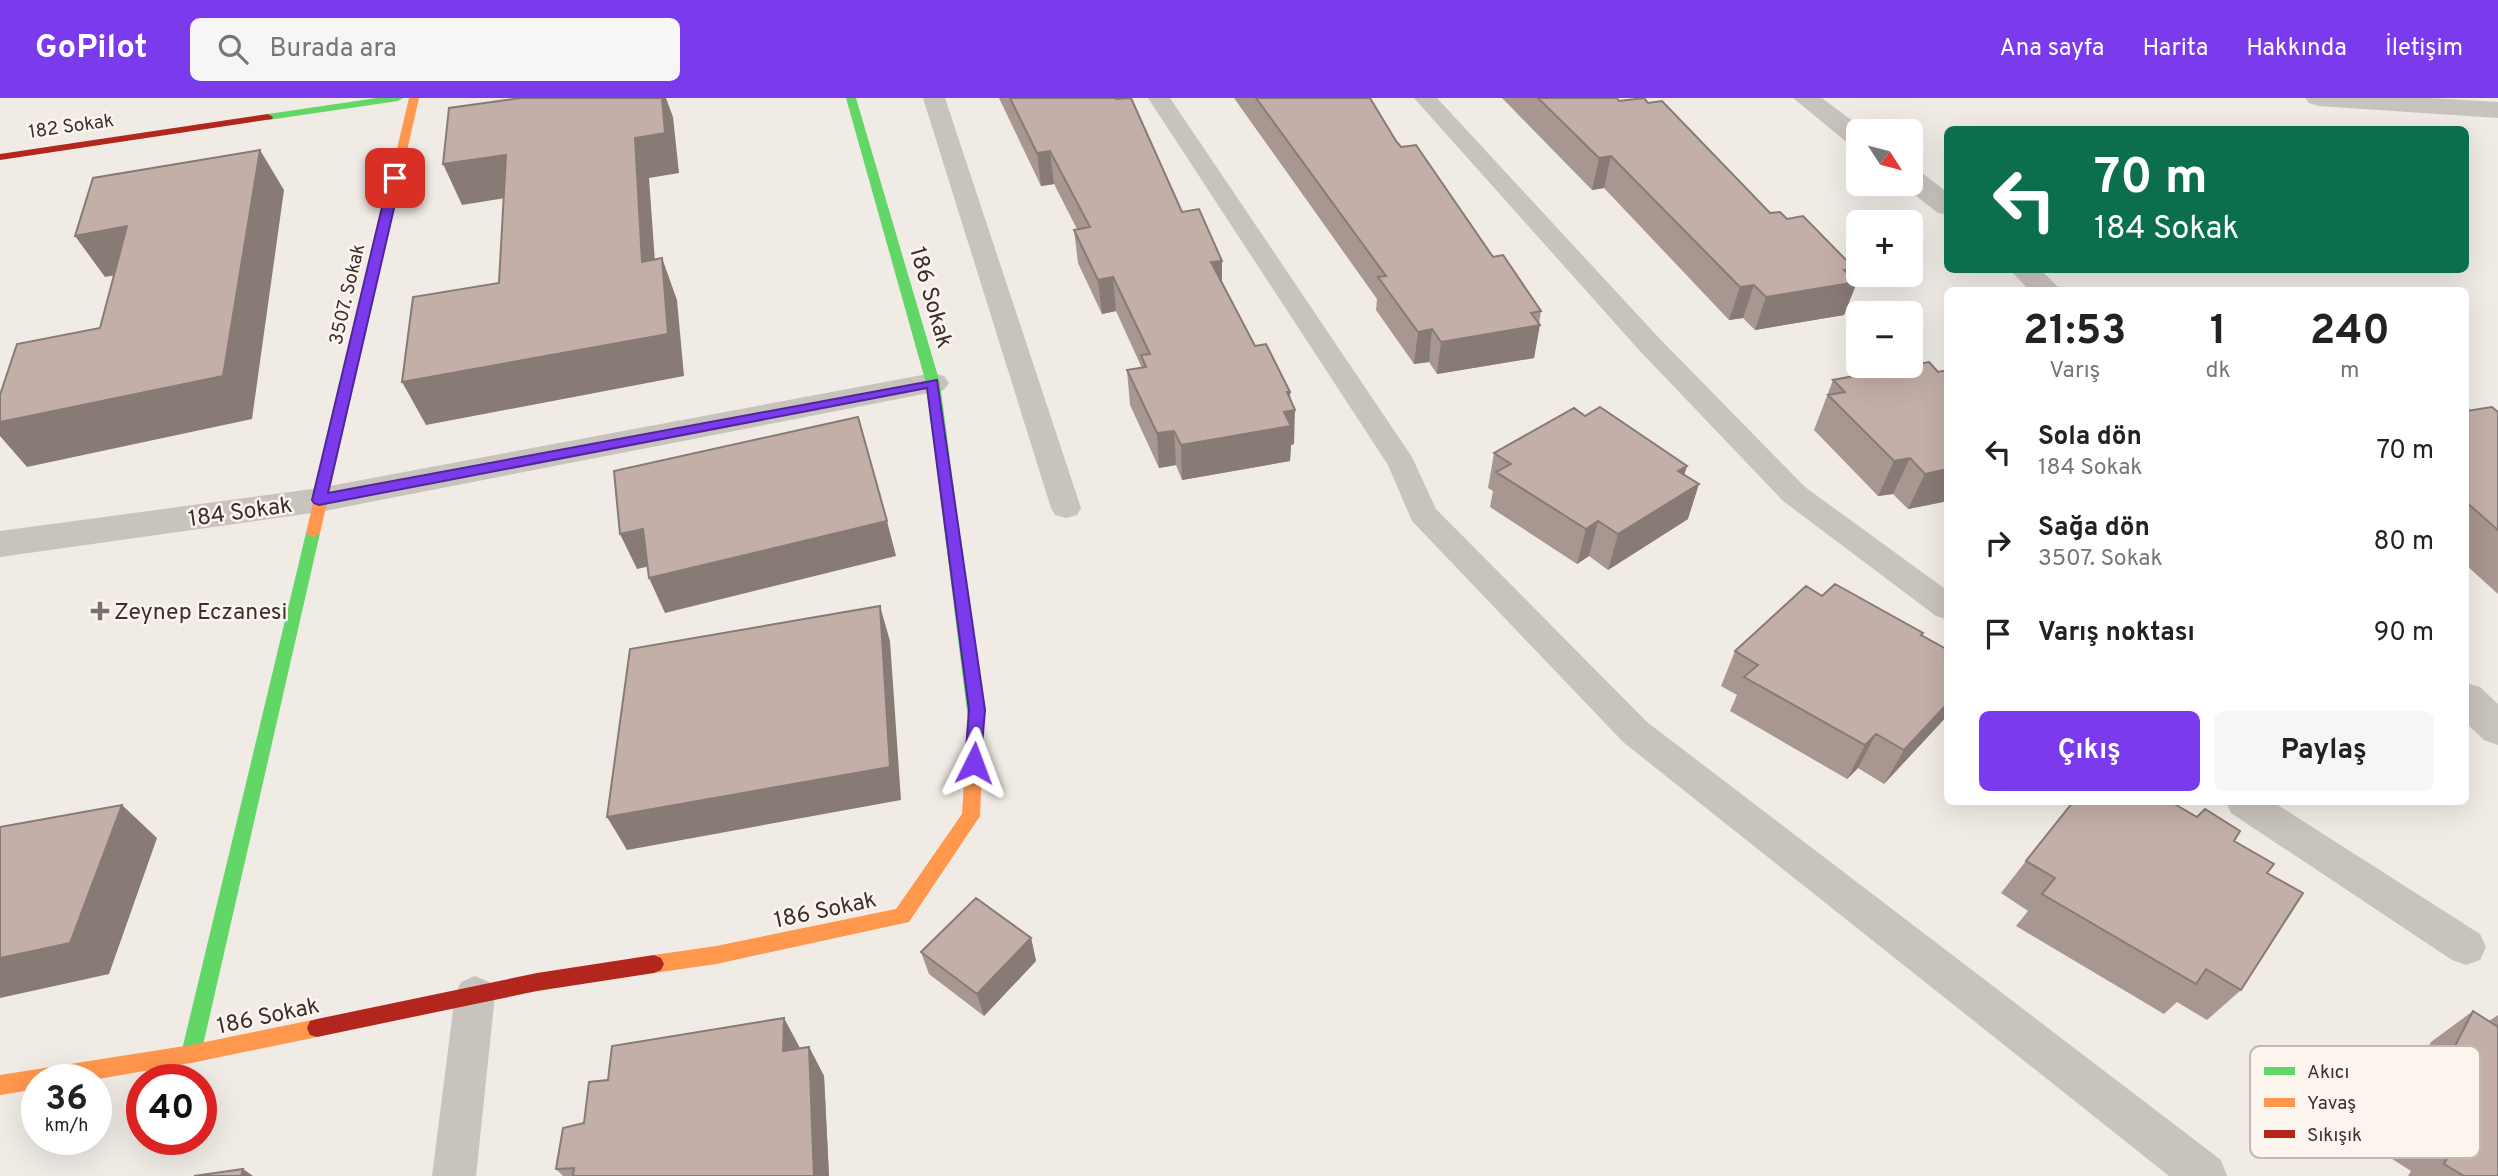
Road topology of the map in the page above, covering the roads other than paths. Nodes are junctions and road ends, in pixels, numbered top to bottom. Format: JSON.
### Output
{"nodes":[{"id":1,"x":398,"y":98,"type":"edge"},
{"id":2,"x":414,"y":98,"type":"edge"},
{"id":3,"x":851,"y":98,"type":"edge"},
{"id":4,"x":934,"y":98,"type":"edge"},
{"id":5,"x":1159,"y":98,"type":"edge"},
{"id":6,"x":1425,"y":98,"type":"edge"},
{"id":7,"x":1806,"y":98,"type":"edge"},
{"id":8,"x":2318,"y":98,"type":"edge"},
{"id":9,"x":2498,"y":110,"type":"edge"},
{"id":10,"x":1846,"y":129,"type":"edge"},
{"id":11,"x":0,"y":157,"type":"edge"},
{"id":12,"x":1923,"y":187,"type":"edge"},
{"id":13,"x":1944,"y":204,"type":"edge"},
{"id":14,"x":2027,"y":273,"type":"edge"},
{"id":15,"x":2043,"y":287,"type":"edge"},
{"id":16,"x":933,"y":383,"type":"junction"},
{"id":17,"x":319,"y":500,"type":"junction"},
{"id":18,"x":1066,"y":508,"type":"dead end"},
{"id":19,"x":0,"y":544,"type":"edge"},
{"id":20,"x":1944,"y":604,"type":"edge"},
{"id":21,"x":2469,"y":701,"type":"edge"},
{"id":22,"x":2498,"y":729,"type":"edge"},
{"id":23,"x":2249,"y":805,"type":"edge"},
{"id":24,"x":2466,"y":947,"type":"dead end"},
{"id":25,"x":475,"y":995,"type":"junction"},
{"id":26,"x":191,"y":1054,"type":"junction"},
{"id":27,"x":0,"y":1085,"type":"edge"},
{"id":28,"x":454,"y":1176,"type":"edge"},
{"id":29,"x":2205,"y":1176,"type":"edge"}],
"edges":[{"from":1,"to":11,"type":"street","name":"182 Sokak"},
{"from":2,"to":17,"type":"street","name":"3507. Sokak"},
{"from":3,"to":16,"type":"street","name":"186 Sokak"},
{"from":4,"to":18,"type":"lane"},
{"from":5,"to":29,"type":"lane"},
{"from":6,"to":20,"type":"lane"},
{"from":7,"to":10,"type":"street"},
{"from":8,"to":9,"type":"street"},
{"from":12,"to":13,"type":"street"},
{"from":14,"to":15,"type":"street"},
{"from":16,"to":17,"type":"street","name":"184 Sokak"},
{"from":16,"to":25,"type":"street","name":"186 Sokak"},
{"from":17,"to":19,"type":"street","name":"184 Sokak"},
{"from":17,"to":26,"type":"street","name":"3507. Sokak"},
{"from":21,"to":22,"type":"street"},
{"from":23,"to":24,"type":"lane"},
{"from":25,"to":26,"type":"street","name":"186 Sokak"},
{"from":25,"to":28,"type":"lane"},
{"from":26,"to":27,"type":"street","name":"186 Sokak"}]}
